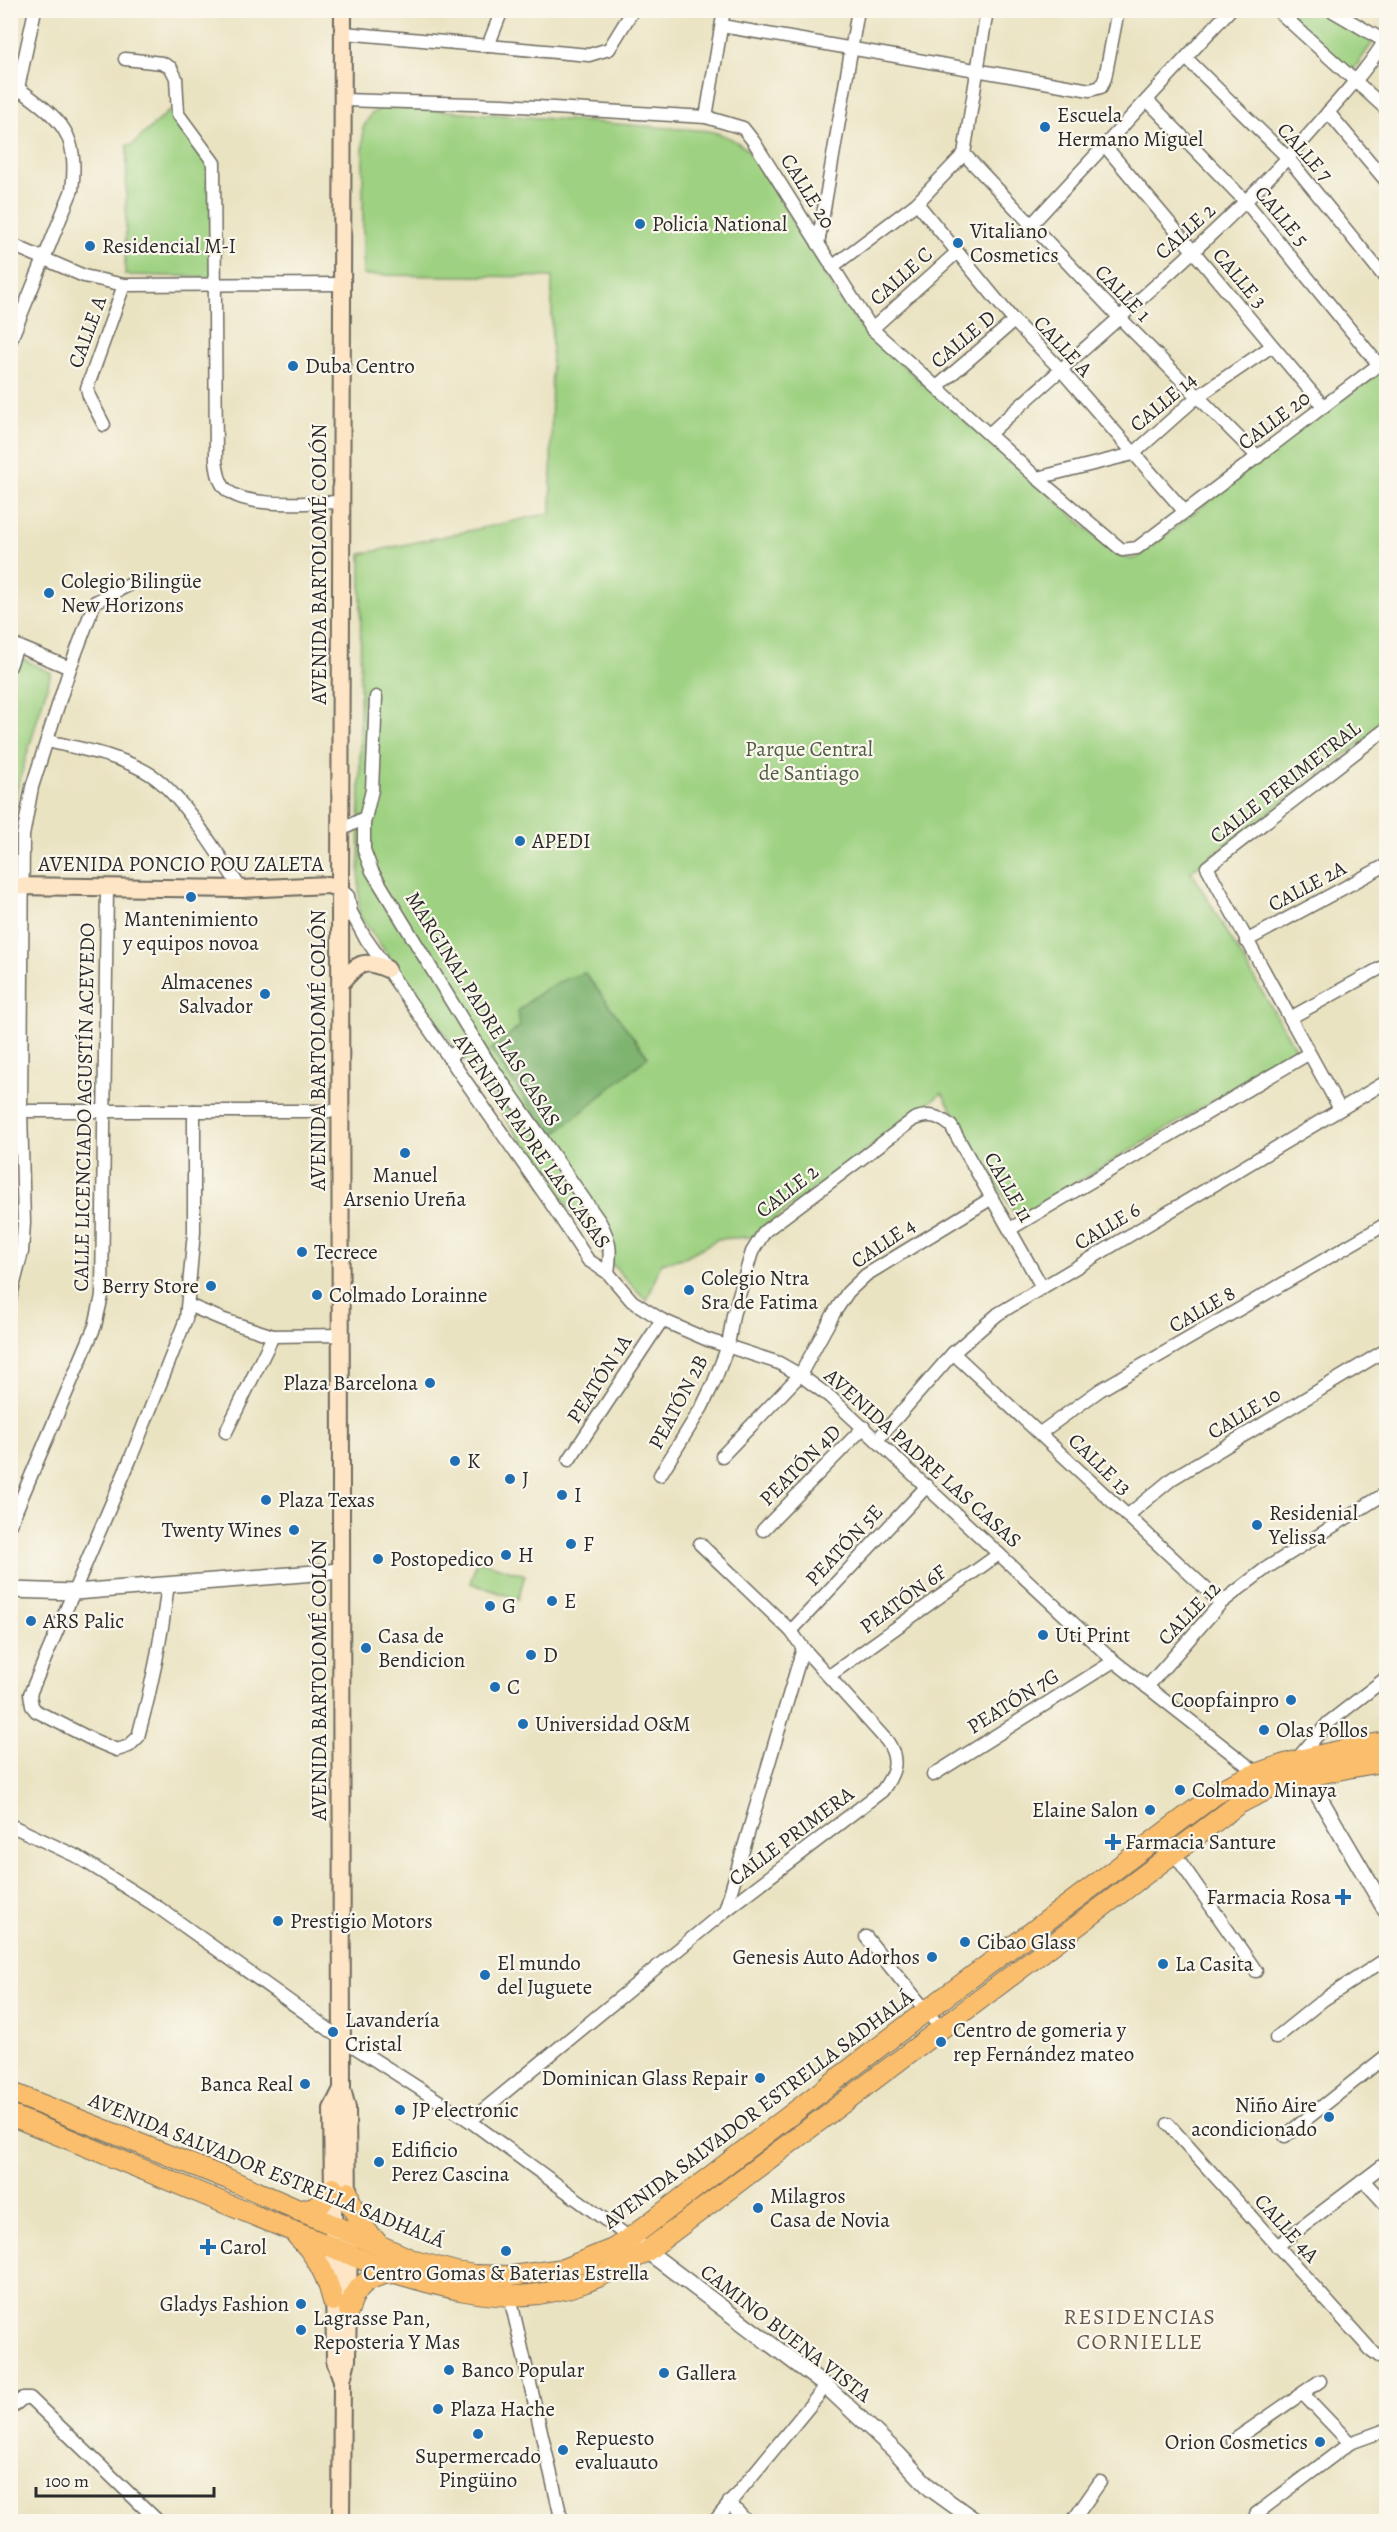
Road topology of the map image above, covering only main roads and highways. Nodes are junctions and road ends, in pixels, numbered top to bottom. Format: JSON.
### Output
{"nodes":[{"id":1,"x":343,"y":10,"type":"edge"},
{"id":2,"x":16,"y":886,"type":"edge"},
{"id":3,"x":340,"y":889,"type":"junction"},
{"id":4,"x":387,"y":969,"type":"road end"},
{"id":5,"x":342,"y":982,"type":"junction"},
{"id":6,"x":1386,"y":1742,"type":"edge"},
{"id":7,"x":1386,"y":1761,"type":"edge"},
{"id":8,"x":1301,"y":1769,"type":"junction"},
{"id":9,"x":10,"y":2092,"type":"edge"},
{"id":10,"x":10,"y":2115,"type":"edge"},
{"id":11,"x":340,"y":2190,"type":"junction"},
{"id":12,"x":299,"y":2211,"type":"junction"},
{"id":13,"x":340,"y":2230,"type":"junction"},
{"id":14,"x":293,"y":2232,"type":"junction"},
{"id":15,"x":391,"y":2251,"type":"junction"},
{"id":16,"x":341,"y":2252,"type":"junction"},
{"id":17,"x":394,"y":2273,"type":"junction"},
{"id":18,"x":341,"y":2306,"type":"junction"},
{"id":19,"x":341,"y":2522,"type":"edge"}],
"edges":[{"from":1,"to":3,"type":"main road","name":"AVENIDA BARTOLOMÉ COLÓN"},
{"from":2,"to":3,"type":"main road","name":"AVENIDA PONCIO POU ZALETA"},
{"from":3,"to":5,"type":"main road","name":"AVENIDA BARTOLOMÉ COLÓN"},
{"from":4,"to":5,"type":"main road"},
{"from":5,"to":11,"type":"main road","name":"AVENIDA BARTOLOMÉ COLÓN"},
{"from":6,"to":8,"type":"highway","name":"AVENIDA SALVADOR ESTRELLA SADHALÁ"},
{"from":7,"to":8,"type":"highway","name":"AVENIDA SALVADOR ESTRELLA SADHALÁ"},
{"from":8,"to":15,"type":"highway","name":"AVENIDA SALVADOR ESTRELLA SADHALÁ"},
{"from":8,"to":17,"type":"highway","name":"AVENIDA SALVADOR ESTRELLA SADHALÁ"},
{"from":9,"to":12,"type":"highway","name":"AVENIDA SALVADOR ESTRELLA SADHALÁ"},
{"from":10,"to":14,"type":"highway","name":"AVENIDA SALVADOR ESTRELLA SADHALÁ"},
{"from":11,"to":12,"type":"highway"},
{"from":11,"to":13,"type":"main road","name":"AVENIDA BARTOLOMÉ COLÓN"},
{"from":11,"to":15,"type":"highway"},
{"from":12,"to":13,"type":"highway","name":"AVENIDA SALVADOR ESTRELLA SADHALÁ"},
{"from":13,"to":15,"type":"highway","name":"AVENIDA SALVADOR ESTRELLA SADHALÁ"},
{"from":13,"to":16,"type":"main road","name":"AVENIDA BARTOLOMÉ COLÓN"},
{"from":14,"to":16,"type":"highway","name":"AVENIDA SALVADOR ESTRELLA SADHALÁ"},
{"from":14,"to":18,"type":"highway"},
{"from":16,"to":17,"type":"highway","name":"AVENIDA SALVADOR ESTRELLA SADHALÁ"},
{"from":16,"to":18,"type":"main road","name":"AVENIDA BARTOLOMÉ COLÓN"},
{"from":17,"to":18,"type":"highway"},
{"from":18,"to":19,"type":"main road","name":"AVENIDA BARTOLOMÉ COLÓN"}]}
